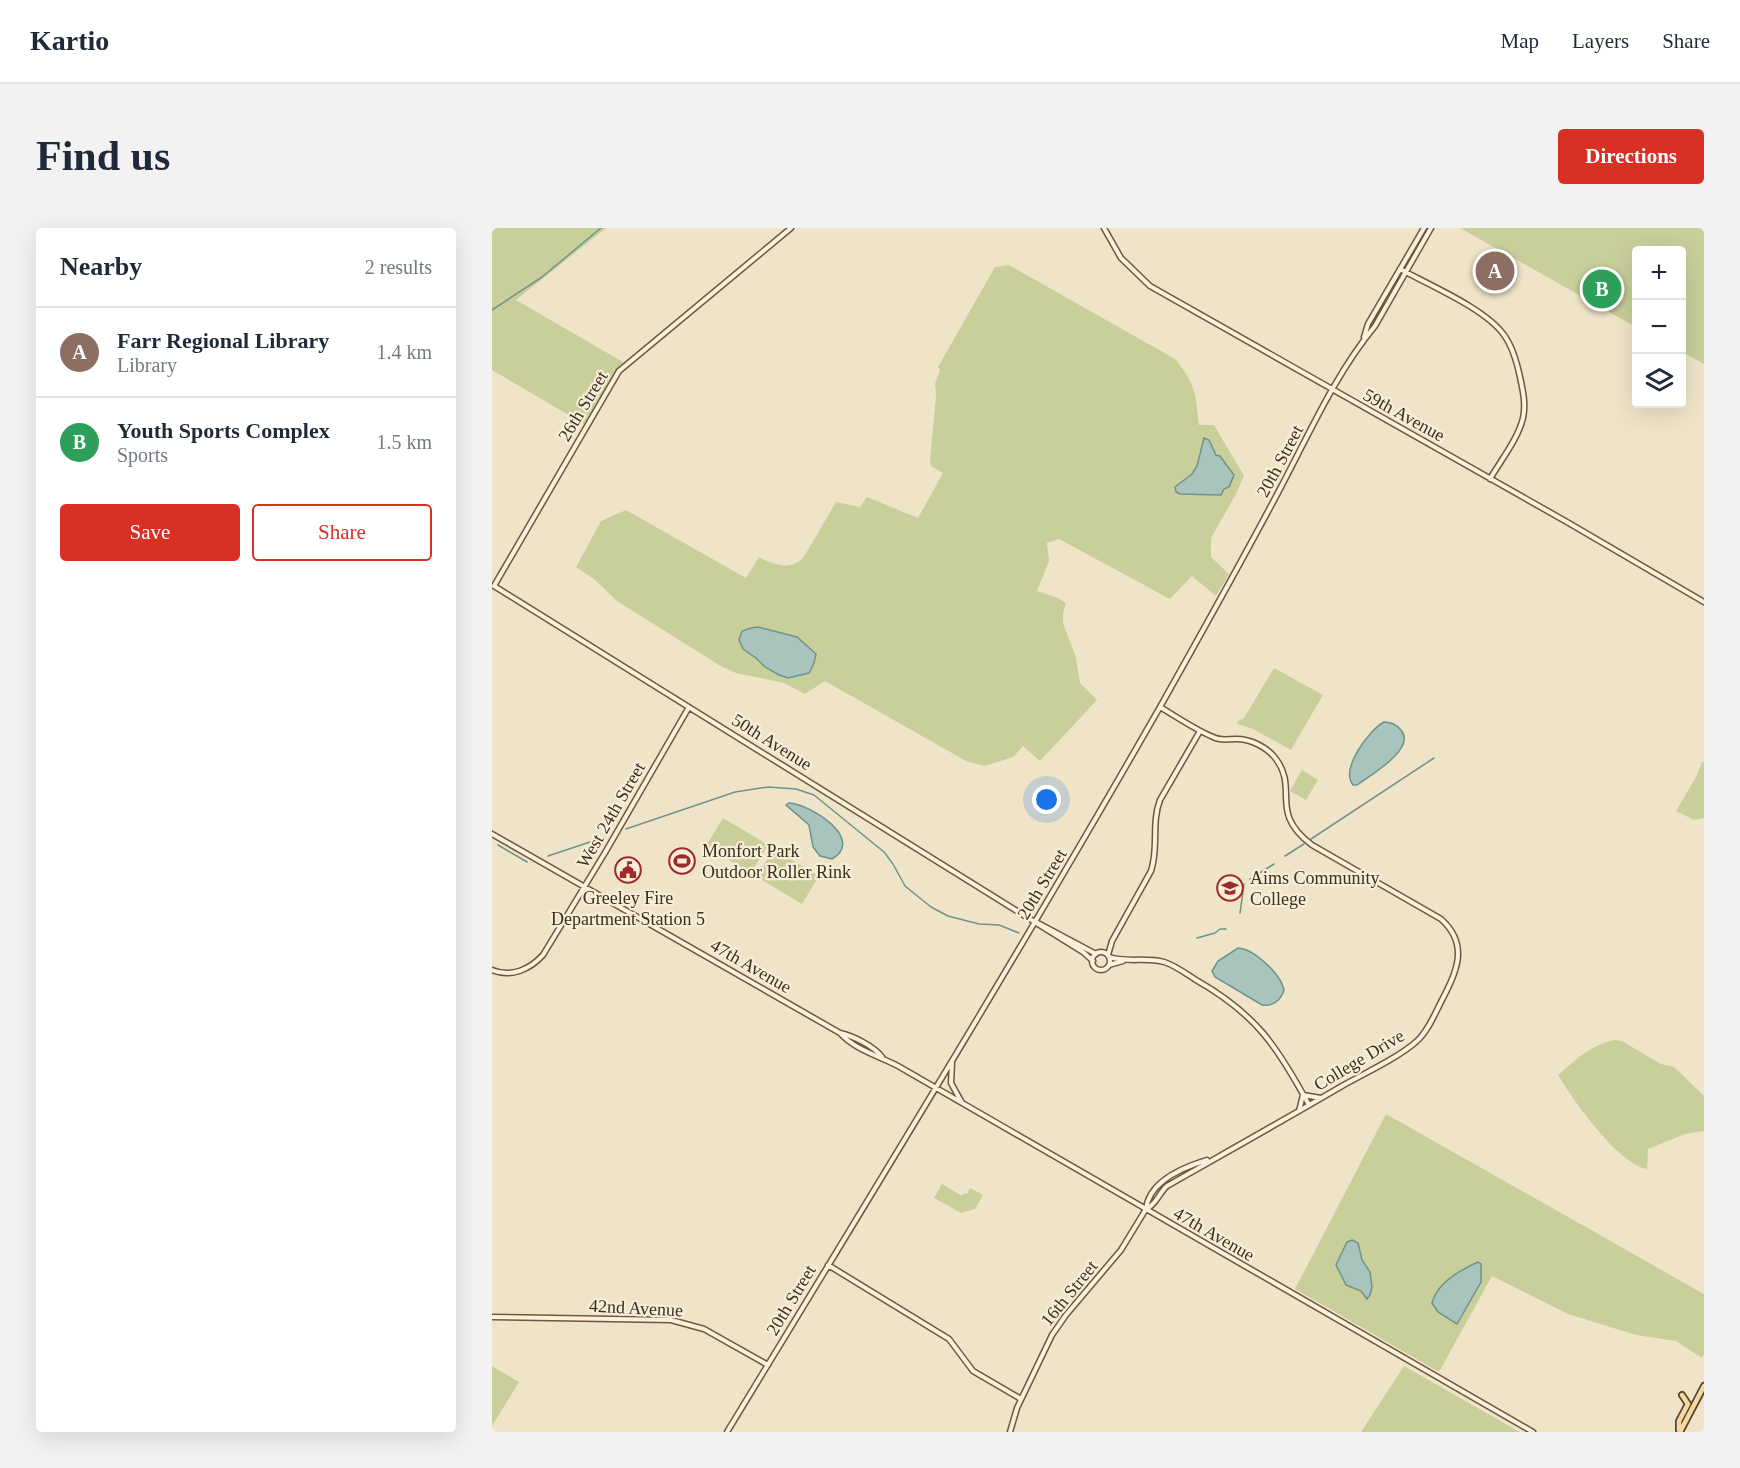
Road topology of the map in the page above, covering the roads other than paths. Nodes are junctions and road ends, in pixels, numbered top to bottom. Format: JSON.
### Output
{"nodes":[{"id":1,"x":791,"y":228,"type":"edge"},
{"id":2,"x":1104,"y":228,"type":"edge"},
{"id":3,"x":1424,"y":228,"type":"edge"},
{"id":4,"x":1431,"y":228,"type":"edge"},
{"id":5,"x":1400,"y":269,"type":"junction"},
{"id":6,"x":1406,"y":272,"type":"junction"},
{"id":7,"x":1364,"y":339,"type":"junction"},
{"id":8,"x":1332,"y":390,"type":"junction"},
{"id":9,"x":1490,"y":479,"type":"junction"},
{"id":10,"x":494,"y":586,"type":"joint"},
{"id":11,"x":1704,"y":602,"type":"edge"},
{"id":12,"x":689,"y":707,"type":"junction"},
{"id":13,"x":1160,"y":707,"type":"junction"},
{"id":14,"x":1200,"y":731,"type":"junction"},
{"id":15,"x":492,"y":834,"type":"edge"},
{"id":16,"x":585,"y":887,"type":"junction"},
{"id":17,"x":1035,"y":921,"type":"junction"},
{"id":18,"x":1112,"y":941,"type":"junction"},
{"id":19,"x":1098,"y":953,"type":"junction"},
{"id":20,"x":1108,"y":956,"type":"junction"},
{"id":21,"x":1093,"y":961,"type":"junction"},
{"id":22,"x":1124,"y":961,"type":"junction"},
{"id":23,"x":1108,"y":965,"type":"junction"},
{"id":24,"x":492,"y":970,"type":"edge"},
{"id":25,"x":953,"y":1059,"type":"junction"},
{"id":26,"x":936,"y":1088,"type":"junction"},
{"id":27,"x":1303,"y":1095,"type":"junction"},
{"id":28,"x":1322,"y":1098,"type":"junction"},
{"id":29,"x":963,"y":1104,"type":"junction"},
{"id":30,"x":1309,"y":1105,"type":"junction"},
{"id":31,"x":1299,"y":1111,"type":"junction"},
{"id":32,"x":1146,"y":1209,"type":"junction"},
{"id":33,"x":828,"y":1265,"type":"junction"},
{"id":34,"x":492,"y":1317,"type":"edge"},
{"id":35,"x":768,"y":1365,"type":"junction"},
{"id":36,"x":1704,"y":1386,"type":"edge"},
{"id":37,"x":1682,"y":1395,"type":"dead end"},
{"id":38,"x":1021,"y":1399,"type":"junction"},
{"id":39,"x":727,"y":1432,"type":"edge"},
{"id":40,"x":1010,"y":1432,"type":"edge"},
{"id":41,"x":1533,"y":1432,"type":"edge"},
{"id":42,"x":1679,"y":1432,"type":"edge"}],
"edges":[{"from":1,"to":10,"type":"street","name":"26th Street"},
{"from":2,"to":8,"type":"street","name":"59th Avenue"},
{"from":3,"to":5,"type":"street","name":"20th Street"},
{"from":4,"to":6,"type":"street","name":"20th Street"},
{"from":5,"to":6,"type":"street"},
{"from":5,"to":7,"type":"street","name":"20th Street"},
{"from":6,"to":7,"type":"street","name":"20th Street"},
{"from":6,"to":9,"type":"street"},
{"from":7,"to":8,"type":"street","name":"20th Street"},
{"from":8,"to":9,"type":"street","name":"59th Avenue"},
{"from":8,"to":13,"type":"street","name":"20th Street"},
{"from":9,"to":11,"type":"street","name":"59th Avenue"},
{"from":10,"to":12,"type":"street","name":"50th Avenue"},
{"from":12,"to":16,"type":"street","name":"West 24th Street"},
{"from":12,"to":17,"type":"street","name":"50th Avenue"},
{"from":13,"to":14,"type":"street","name":"College Drive"},
{"from":13,"to":17,"type":"street","name":"20th Street"},
{"from":14,"to":18,"type":"street"},
{"from":14,"to":28,"type":"street","name":"College Drive"},
{"from":15,"to":16,"type":"street","name":"47th Avenue"},
{"from":16,"to":24,"type":"street","name":"West 24th Street"},
{"from":16,"to":26,"type":"street","name":"47th Avenue"},
{"from":17,"to":19,"type":"street","name":"50th Avenue"},
{"from":17,"to":21,"type":"street","name":"50th Avenue"},
{"from":17,"to":25,"type":"street","name":"20th Street"},
{"from":18,"to":19,"type":"street"},
{"from":18,"to":20,"type":"street"},
{"from":19,"to":20,"type":"street"},
{"from":19,"to":21,"type":"street"},
{"from":20,"to":22,"type":"street"},
{"from":20,"to":23,"type":"street"},
{"from":21,"to":23,"type":"street"},
{"from":22,"to":23,"type":"street"},
{"from":22,"to":27,"type":"street"},
{"from":25,"to":26,"type":"street","name":"20th Street"},
{"from":25,"to":29,"type":"street"},
{"from":26,"to":29,"type":"street","name":"47th Avenue"},
{"from":26,"to":33,"type":"street","name":"20th Street"},
{"from":27,"to":28,"type":"street"},
{"from":27,"to":30,"type":"street"},
{"from":27,"to":31,"type":"street"},
{"from":28,"to":30,"type":"street","name":"College Drive"},
{"from":29,"to":32,"type":"street","name":"47th Avenue"},
{"from":30,"to":31,"type":"street","name":"College Drive"},
{"from":31,"to":32,"type":"street","name":"College Drive"},
{"from":32,"to":38,"type":"street","name":"16th Street"},
{"from":32,"to":41,"type":"street","name":"47th Avenue"},
{"from":33,"to":35,"type":"street","name":"20th Street"},
{"from":33,"to":38,"type":"street"},
{"from":34,"to":35,"type":"street","name":"42nd Avenue"},
{"from":35,"to":39,"type":"street","name":"20th Street"},
{"from":36,"to":42,"type":"main road"},
{"from":37,"to":42,"type":"main road"},
{"from":38,"to":40,"type":"street","name":"16th Street"}]}
